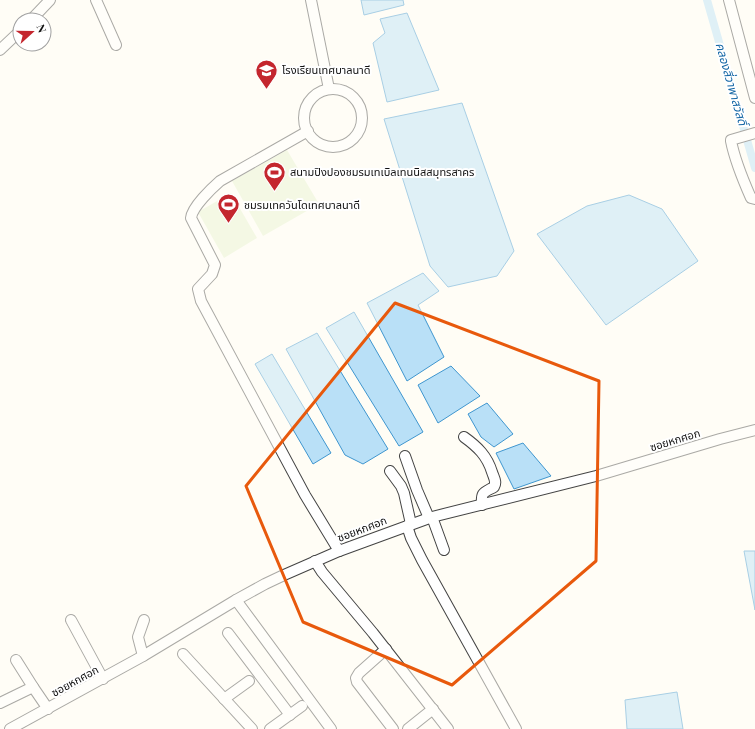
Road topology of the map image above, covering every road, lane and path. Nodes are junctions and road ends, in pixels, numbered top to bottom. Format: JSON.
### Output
{"nodes":[{"id":1,"x":96,"y":0,"type":"edge"},
{"id":2,"x":311,"y":0,"type":"edge"},
{"id":3,"x":729,"y":0,"type":"edge"},
{"id":4,"x":47,"y":1,"type":"edge"},
{"id":5,"x":38,"y":12,"type":"edge"},
{"id":6,"x":12,"y":39,"type":"edge"},
{"id":7,"x":116,"y":45,"type":"dead end"},
{"id":8,"x":0,"y":50,"type":"edge"},
{"id":9,"x":329,"y":89,"type":"junction"},
{"id":10,"x":755,"y":98,"type":"edge"},
{"id":11,"x":308,"y":132,"type":"junction"},
{"id":12,"x":755,"y":133,"type":"edge"},
{"id":13,"x":755,"y":199,"type":"edge"},
{"id":14,"x":755,"y":430,"type":"edge"},
{"id":15,"x":464,"y":437,"type":"dead end"},
{"id":16,"x":405,"y":456,"type":"dead end"},
{"id":17,"x":390,"y":471,"type":"dead end"},
{"id":18,"x":482,"y":505,"type":"junction"},
{"id":19,"x":433,"y":522,"type":"junction"},
{"id":20,"x":410,"y":530,"type":"junction"},
{"id":21,"x":444,"y":550,"type":"dead end"},
{"id":22,"x":339,"y":551,"type":"junction"},
{"id":23,"x":318,"y":566,"type":"junction"},
{"id":24,"x":240,"y":606,"type":"junction"},
{"id":25,"x":71,"y":620,"type":"dead end"},
{"id":26,"x":144,"y":620,"type":"dead end"},
{"id":27,"x":228,"y":633,"type":"dead end"},
{"id":28,"x":386,"y":649,"type":"junction"},
{"id":29,"x":183,"y":654,"type":"dead end"},
{"id":30,"x":143,"y":656,"type":"junction"},
{"id":31,"x":16,"y":660,"type":"dead end"},
{"id":32,"x":103,"y":679,"type":"junction"},
{"id":33,"x":248,"y":681,"type":"dead end"},
{"id":34,"x":33,"y":687,"type":"junction"},
{"id":35,"x":224,"y":699,"type":"junction"},
{"id":36,"x":0,"y":703,"type":"edge"},
{"id":37,"x":302,"y":706,"type":"dead end"},
{"id":38,"x":48,"y":709,"type":"junction"},
{"id":39,"x":433,"y":709,"type":"junction"},
{"id":40,"x":290,"y":715,"type":"junction"},
{"id":41,"x":10,"y":729,"type":"edge"},
{"id":42,"x":252,"y":729,"type":"edge"},
{"id":43,"x":270,"y":729,"type":"edge"},
{"id":44,"x":331,"y":729,"type":"edge"},
{"id":45,"x":393,"y":729,"type":"edge"},
{"id":46,"x":408,"y":729,"type":"edge"},
{"id":47,"x":448,"y":729,"type":"edge"},
{"id":48,"x":516,"y":729,"type":"edge"}],
"edges":[{"from":1,"to":7,"type":"street"},
{"from":2,"to":9,"type":"street"},
{"from":3,"to":10,"type":"street"},
{"from":4,"to":5,"type":"street"},
{"from":6,"to":8,"type":"street"},
{"from":9,"to":11,"type":"street"},
{"from":9,"to":11,"type":"street"},
{"from":11,"to":22,"type":"street"},
{"from":12,"to":13,"type":"street"},
{"from":14,"to":18,"type":"street","name":"ซอยหกศอก"},
{"from":15,"to":18,"type":"street"},
{"from":16,"to":19,"type":"street"},
{"from":17,"to":20,"type":"street"},
{"from":18,"to":19,"type":"street","name":"ซอยหกศอก"},
{"from":19,"to":20,"type":"street","name":"ซอยหกศอก"},
{"from":19,"to":21,"type":"street"},
{"from":20,"to":22,"type":"street","name":"ซอยหกศอก"},
{"from":20,"to":48,"type":"street"},
{"from":22,"to":23,"type":"street","name":"ซอยหกศอก"},
{"from":23,"to":24,"type":"street","name":"ซอยหกศอก"},
{"from":23,"to":28,"type":"street"},
{"from":24,"to":30,"type":"street","name":"ซอยหกศอก"},
{"from":24,"to":44,"type":"street"},
{"from":25,"to":32,"type":"street"},
{"from":26,"to":30,"type":"street"},
{"from":27,"to":40,"type":"street"},
{"from":28,"to":39,"type":"street"},
{"from":28,"to":45,"type":"street"},
{"from":29,"to":35,"type":"street"},
{"from":30,"to":32,"type":"street","name":"ซอยหกศอก"},
{"from":31,"to":34,"type":"street"},
{"from":32,"to":38,"type":"street","name":"ซอยหกศอก"},
{"from":33,"to":35,"type":"street"},
{"from":34,"to":36,"type":"street"},
{"from":34,"to":38,"type":"street"},
{"from":35,"to":42,"type":"street"},
{"from":37,"to":40,"type":"street"},
{"from":38,"to":41,"type":"street","name":"ซอยหกศอก"},
{"from":39,"to":46,"type":"street"},
{"from":39,"to":47,"type":"street"},
{"from":40,"to":43,"type":"street"}]}
